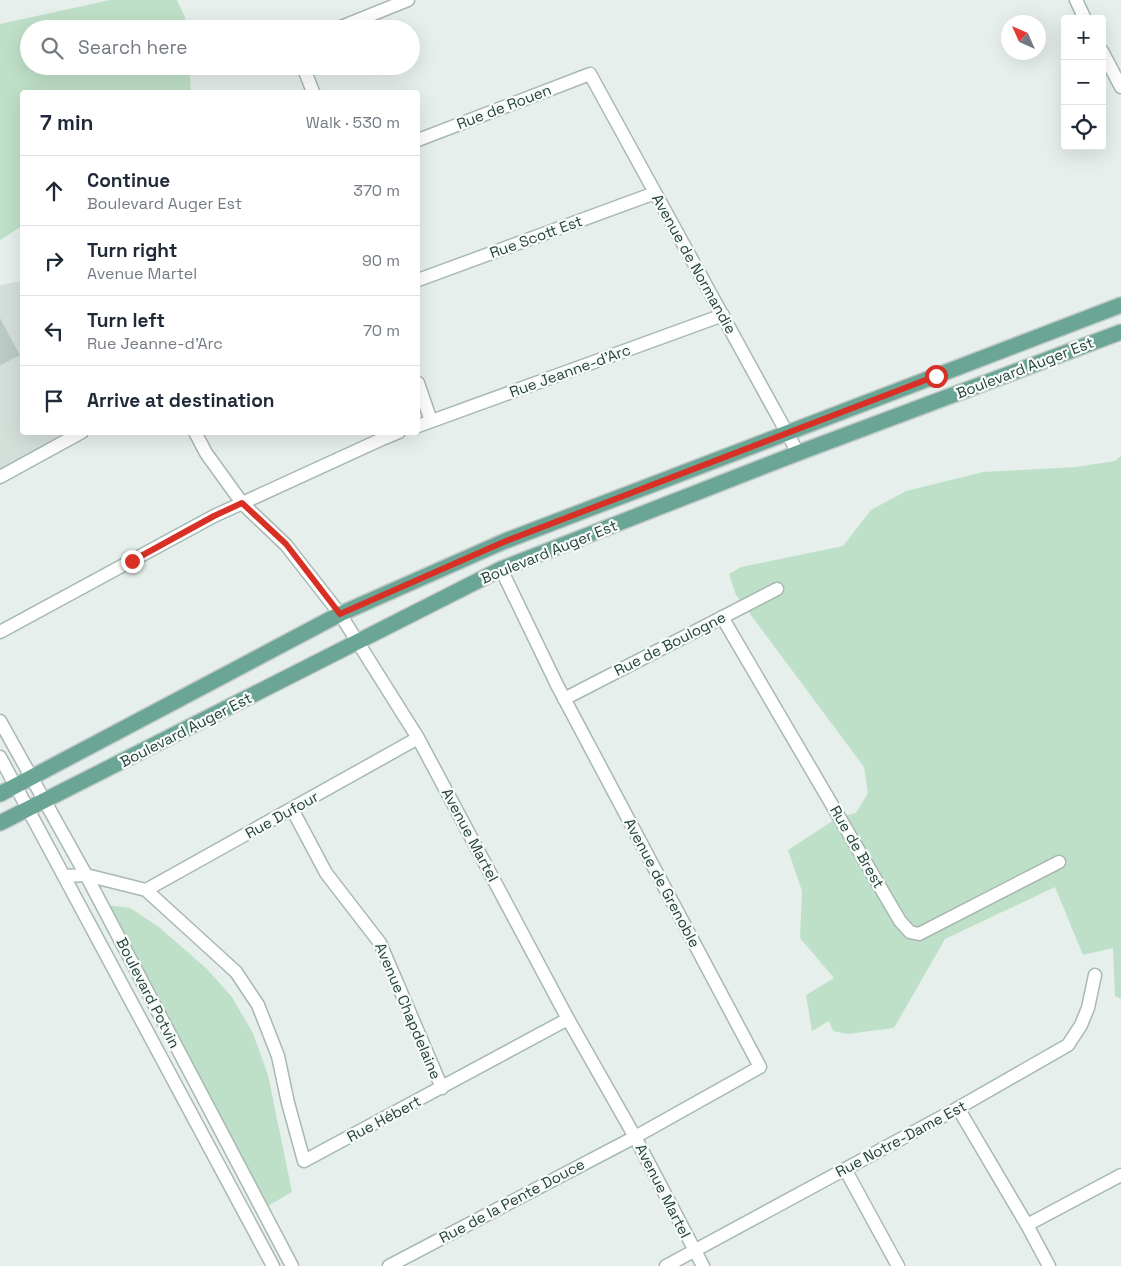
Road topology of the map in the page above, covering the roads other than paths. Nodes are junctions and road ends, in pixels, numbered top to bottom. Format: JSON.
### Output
{"nodes":[{"id":1,"x":408,"y":0,"type":"edge"},
{"id":2,"x":1076,"y":0,"type":"edge"},
{"id":3,"x":1083,"y":15,"type":"edge"},
{"id":4,"x":358,"y":20,"type":"edge"},
{"id":5,"x":1106,"y":59,"type":"edge"},
{"id":6,"x":590,"y":74,"type":"joint"},
{"id":7,"x":306,"y":75,"type":"edge"},
{"id":8,"x":1121,"y":87,"type":"edge"},
{"id":9,"x":312,"y":90,"type":"edge"},
{"id":10,"x":420,"y":139,"type":"edge"},
{"id":11,"x":656,"y":193,"type":"junction"},
{"id":12,"x":420,"y":279,"type":"edge"},
{"id":13,"x":1121,"y":305,"type":"edge"},
{"id":14,"x":722,"y":316,"type":"junction"},
{"id":15,"x":1121,"y":332,"type":"edge"},
{"id":16,"x":420,"y":389,"type":"edge"},
{"id":17,"x":430,"y":421,"type":"junction"},
{"id":18,"x":420,"y":425,"type":"edge"},
{"id":19,"x":787,"y":433,"type":"junction"},
{"id":20,"x":77,"y":435,"type":"edge"},
{"id":21,"x":196,"y":435,"type":"edge"},
{"id":22,"x":392,"y":435,"type":"edge"},
{"id":23,"x":798,"y":453,"type":"junction"},
{"id":24,"x":0,"y":477,"type":"edge"},
{"id":25,"x":242,"y":503,"type":"junction"},
{"id":26,"x":502,"y":569,"type":"junction"},
{"id":27,"x":777,"y":589,"type":"dead end"},
{"id":28,"x":340,"y":614,"type":"junction"},
{"id":29,"x":722,"y":617,"type":"junction"},
{"id":30,"x":0,"y":632,"type":"edge"},
{"id":31,"x":358,"y":642,"type":"junction"},
{"id":32,"x":564,"y":699,"type":"junction"},
{"id":33,"x":0,"y":721,"type":"edge"},
{"id":34,"x":418,"y":738,"type":"junction"},
{"id":35,"x":0,"y":757,"type":"edge"},
{"id":36,"x":32,"y":778,"type":"junction"},
{"id":37,"x":16,"y":787,"type":"junction"},
{"id":38,"x":0,"y":794,"type":"edge"},
{"id":39,"x":45,"y":801,"type":"junction"},
{"id":40,"x":292,"y":809,"type":"junction"},
{"id":41,"x":28,"y":810,"type":"junction"},
{"id":42,"x":0,"y":823,"type":"edge"},
{"id":43,"x":1059,"y":862,"type":"dead end"},
{"id":44,"x":86,"y":874,"type":"junction"},
{"id":45,"x":65,"y":876,"type":"junction"},
{"id":46,"x":146,"y":890,"type":"junction"},
{"id":47,"x":1095,"y":975,"type":"dead end"},
{"id":48,"x":568,"y":1019,"type":"junction"},
{"id":49,"x":181,"y":1058,"type":"junction"},
{"id":50,"x":166,"y":1066,"type":"junction"},
{"id":51,"x":442,"y":1088,"type":"junction"},
{"id":52,"x":958,"y":1108,"type":"junction"},
{"id":53,"x":635,"y":1137,"type":"junction"},
{"id":54,"x":237,"y":1162,"type":"junction"},
{"id":55,"x":222,"y":1169,"type":"junction"},
{"id":56,"x":845,"y":1169,"type":"junction"},
{"id":57,"x":1121,"y":1175,"type":"edge"},
{"id":58,"x":1027,"y":1225,"type":"junction"},
{"id":59,"x":694,"y":1252,"type":"junction"},
{"id":60,"x":273,"y":1266,"type":"edge"},
{"id":61,"x":292,"y":1266,"type":"edge"},
{"id":62,"x":389,"y":1266,"type":"edge"},
{"id":63,"x":666,"y":1266,"type":"edge"},
{"id":64,"x":702,"y":1266,"type":"edge"},
{"id":65,"x":898,"y":1266,"type":"edge"},
{"id":66,"x":1049,"y":1266,"type":"edge"}],
"edges":[{"from":1,"to":4,"type":"street"},
{"from":2,"to":3,"type":"street"},
{"from":5,"to":8,"type":"street"},
{"from":6,"to":10,"type":"street","name":"Rue de Rouen"},
{"from":6,"to":11,"type":"street","name":"Avenue de Normandie"},
{"from":7,"to":9,"type":"street"},
{"from":11,"to":12,"type":"street","name":"Rue Scott Est"},
{"from":11,"to":14,"type":"street","name":"Avenue de Normandie"},
{"from":13,"to":19,"type":"main road","name":"Boulevard Auger Est"},
{"from":14,"to":17,"type":"street","name":"Rue Jeanne-d'Arc"},
{"from":14,"to":19,"type":"street","name":"Avenue de Normandie"},
{"from":15,"to":23,"type":"main road","name":"Boulevard Auger Est"},
{"from":16,"to":17,"type":"street"},
{"from":17,"to":18,"type":"street","name":"Rue Jeanne-d'Arc"},
{"from":19,"to":23,"type":"street","name":"Avenue de Normandie"},
{"from":19,"to":28,"type":"main road","name":"Boulevard Auger Est"},
{"from":20,"to":24,"type":"street"},
{"from":21,"to":25,"type":"street","name":"Avenue Martel"},
{"from":22,"to":25,"type":"street"},
{"from":23,"to":26,"type":"main road","name":"Boulevard Auger Est"},
{"from":25,"to":28,"type":"street","name":"Avenue Martel"},
{"from":25,"to":30,"type":"street"},
{"from":26,"to":31,"type":"main road","name":"Boulevard Auger Est"},
{"from":26,"to":32,"type":"street","name":"Avenue de Grenoble"},
{"from":27,"to":29,"type":"street","name":"Rue de Boulogne"},
{"from":28,"to":31,"type":"street","name":"Avenue Martel"},
{"from":28,"to":36,"type":"main road","name":"Boulevard Auger Est"},
{"from":29,"to":32,"type":"street","name":"Rue de Boulogne"},
{"from":29,"to":43,"type":"street","name":"Rue de Brest"},
{"from":31,"to":34,"type":"street","name":"Avenue Martel"},
{"from":31,"to":39,"type":"main road","name":"Boulevard Auger Est"},
{"from":32,"to":53,"type":"street","name":"Avenue de Grenoble"},
{"from":33,"to":36,"type":"street","name":"Boulevard Potvin"},
{"from":34,"to":40,"type":"street","name":"Rue Dufour"},
{"from":34,"to":48,"type":"street","name":"Avenue Martel"},
{"from":35,"to":37,"type":"street","name":"Boulevard Potvin"},
{"from":36,"to":37,"type":"main road","name":"Boulevard Auger Est"},
{"from":36,"to":39,"type":"street","name":"Boulevard Potvin"},
{"from":37,"to":38,"type":"main road","name":"Boulevard Auger Est"},
{"from":37,"to":41,"type":"street","name":"Boulevard Potvin"},
{"from":39,"to":41,"type":"main road","name":"Boulevard Auger Est"},
{"from":39,"to":44,"type":"street","name":"Boulevard Potvin"},
{"from":40,"to":46,"type":"street","name":"Rue Dufour"},
{"from":40,"to":51,"type":"street","name":"Avenue Chapdelaine"},
{"from":41,"to":42,"type":"main road","name":"Boulevard Auger Est"},
{"from":41,"to":45,"type":"street","name":"Boulevard Potvin"},
{"from":44,"to":45,"type":"street"},
{"from":44,"to":46,"type":"street"},
{"from":44,"to":49,"type":"street","name":"Boulevard Potvin"},
{"from":45,"to":50,"type":"street","name":"Boulevard Potvin"},
{"from":46,"to":51,"type":"street","name":"Rue Hébert"},
{"from":47,"to":52,"type":"street","name":"Rue Notre-Dame Est"},
{"from":48,"to":51,"type":"street","name":"Rue Hébert"},
{"from":48,"to":53,"type":"street","name":"Avenue Martel"},
{"from":49,"to":50,"type":"street"},
{"from":49,"to":54,"type":"street","name":"Boulevard Potvin"},
{"from":50,"to":55,"type":"street","name":"Boulevard Potvin"},
{"from":52,"to":56,"type":"street","name":"Rue Notre-Dame Est"},
{"from":52,"to":58,"type":"street"},
{"from":53,"to":59,"type":"street","name":"Avenue Martel"},
{"from":53,"to":62,"type":"street","name":"Rue de la Pente Douce"},
{"from":54,"to":55,"type":"street"},
{"from":54,"to":61,"type":"street","name":"Boulevard Potvin"},
{"from":55,"to":60,"type":"street","name":"Boulevard Potvin"},
{"from":56,"to":59,"type":"street","name":"Rue Notre-Dame Est"},
{"from":56,"to":65,"type":"street"},
{"from":57,"to":58,"type":"street"},
{"from":58,"to":66,"type":"street"},
{"from":59,"to":63,"type":"street","name":"Rue Notre-Dame Est"},
{"from":59,"to":64,"type":"street","name":"Avenue Martel"}]}
